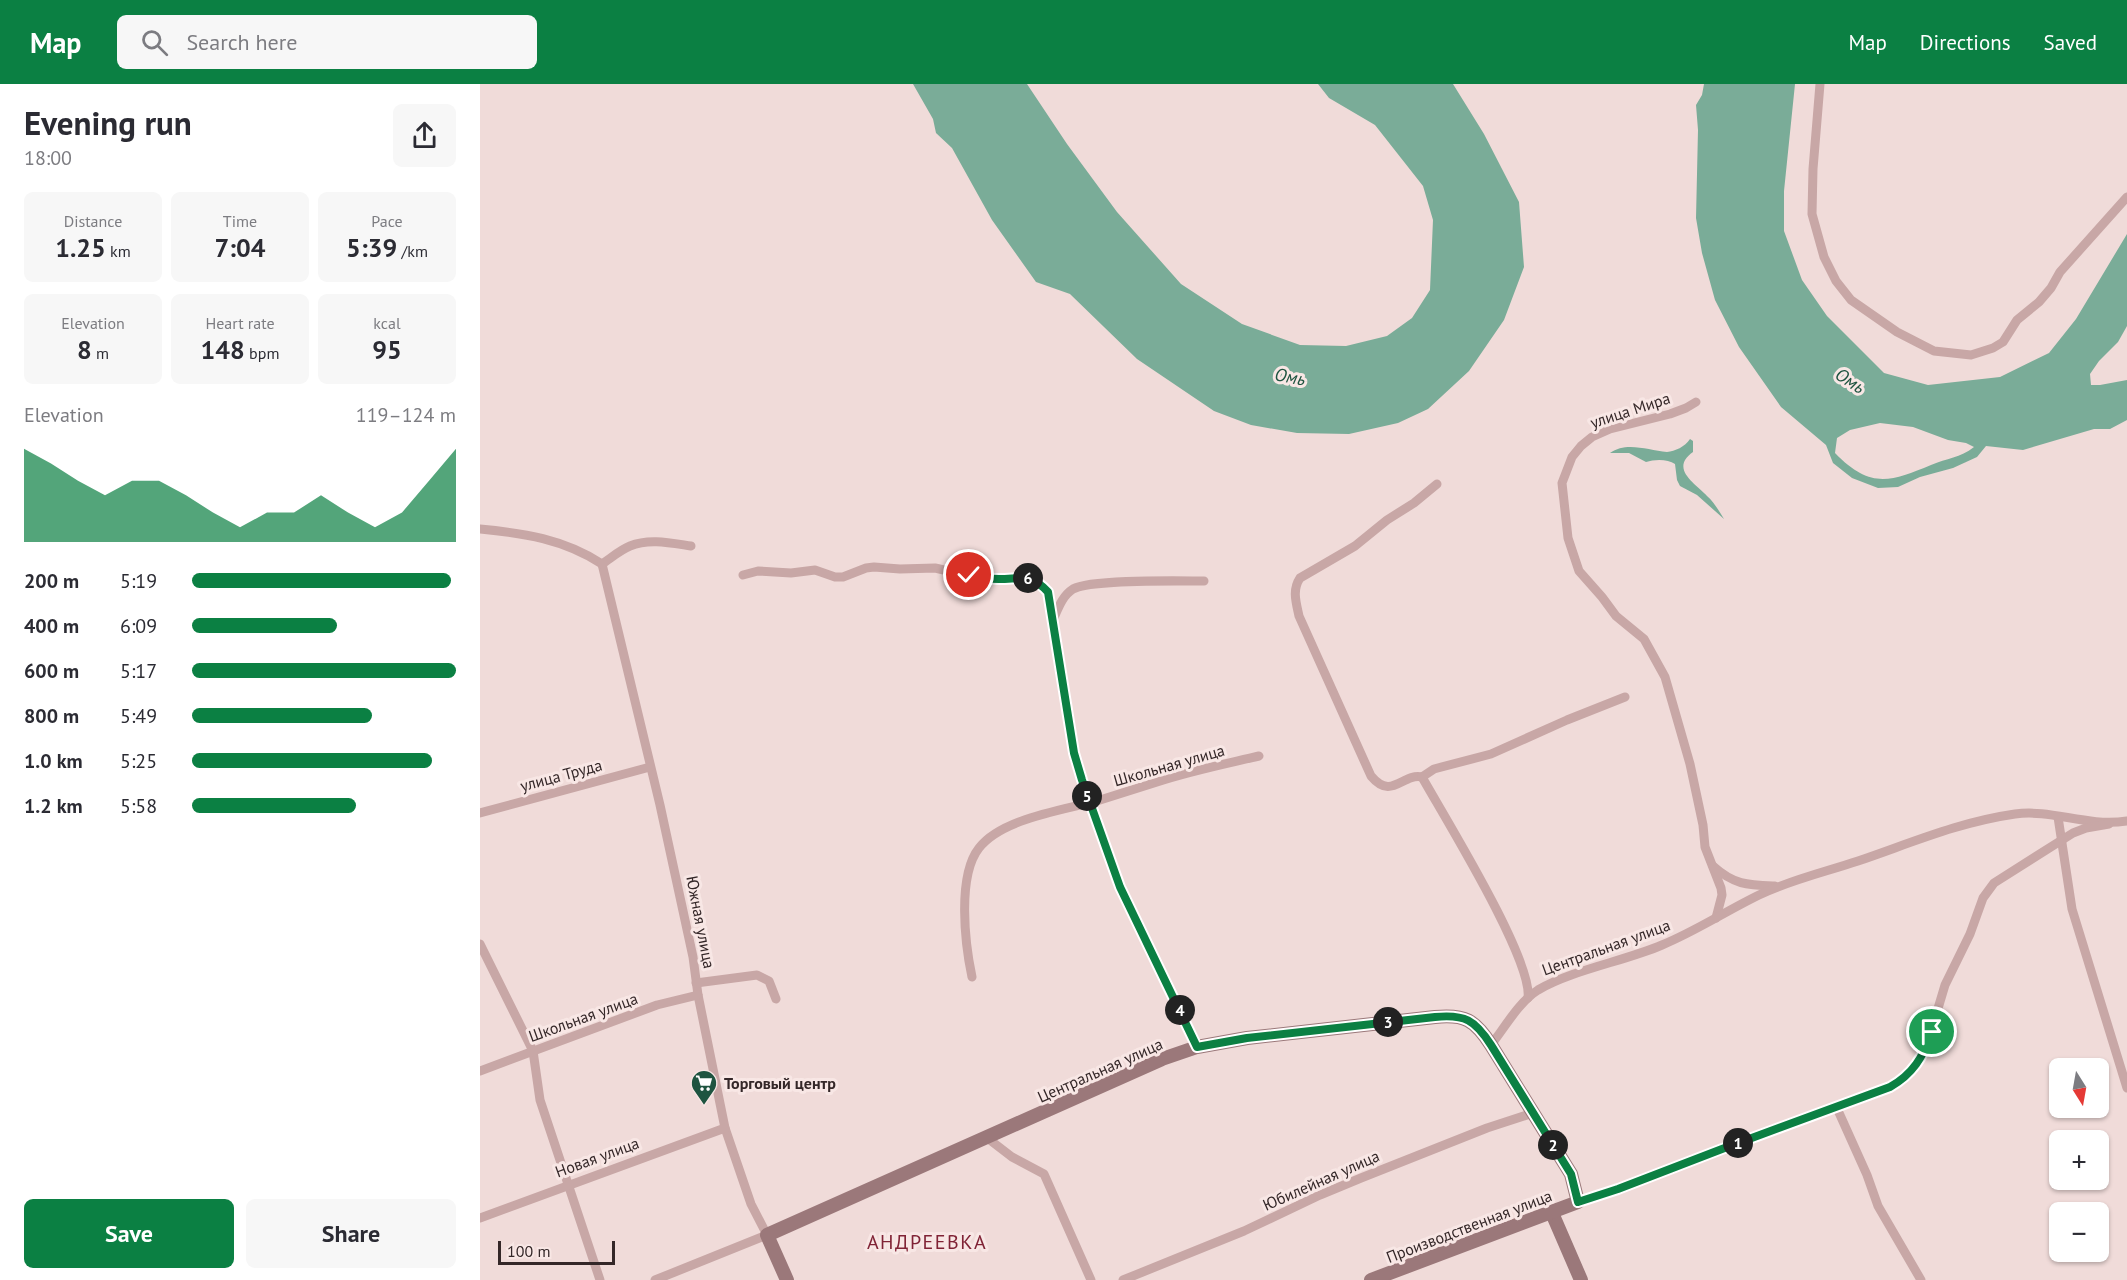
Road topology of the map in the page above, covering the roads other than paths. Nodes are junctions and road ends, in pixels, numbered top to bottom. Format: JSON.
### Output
{"nodes":[{"id":1,"x":1820,"y":84,"type":"edge"},
{"id":2,"x":2127,"y":197,"type":"edge"},
{"id":3,"x":1696,"y":402,"type":"dead end"},
{"id":4,"x":1437,"y":484,"type":"dead end"},
{"id":5,"x":480,"y":529,"type":"edge"},
{"id":6,"x":691,"y":546,"type":"dead end"},
{"id":7,"x":602,"y":564,"type":"junction"},
{"id":8,"x":743,"y":575,"type":"dead end"},
{"id":9,"x":1204,"y":581,"type":"dead end"},
{"id":10,"x":1052,"y":623,"type":"junction"},
{"id":11,"x":1624,"y":697,"type":"dead end"},
{"id":12,"x":1259,"y":756,"type":"dead end"},
{"id":13,"x":650,"y":767,"type":"junction"},
{"id":14,"x":1422,"y":777,"type":"junction"},
{"id":15,"x":1091,"y":802,"type":"junction"},
{"id":16,"x":480,"y":813,"type":"edge"},
{"id":17,"x":2058,"y":817,"type":"junction"},
{"id":18,"x":2127,"y":822,"type":"edge"},
{"id":19,"x":2109,"y":824,"type":"junction"},
{"id":20,"x":2062,"y":842,"type":"junction"},
{"id":21,"x":1710,"y":863,"type":"junction"},
{"id":22,"x":1780,"y":886,"type":"junction"},
{"id":23,"x":1716,"y":918,"type":"junction"},
{"id":24,"x":480,"y":944,"type":"edge"},
{"id":25,"x":972,"y":977,"type":"dead end"},
{"id":26,"x":696,"y":983,"type":"junction"},
{"id":27,"x":698,"y":995,"type":"junction"},
{"id":28,"x":1528,"y":998,"type":"junction"},
{"id":29,"x":776,"y":999,"type":"dead end"},
{"id":30,"x":1491,"y":1045,"type":"junction"},
{"id":31,"x":1197,"y":1047,"type":"junction"},
{"id":32,"x":533,"y":1051,"type":"junction"},
{"id":33,"x":480,"y":1071,"type":"edge"},
{"id":34,"x":2126,"y":1085,"type":"edge"},
{"id":35,"x":1836,"y":1106,"type":"junction"},
{"id":36,"x":1533,"y":1113,"type":"junction"},
{"id":37,"x":725,"y":1128,"type":"junction"},
{"id":38,"x":986,"y":1137,"type":"junction"},
{"id":39,"x":567,"y":1184,"type":"junction"},
{"id":40,"x":1578,"y":1202,"type":"junction"},
{"id":41,"x":1552,"y":1213,"type":"junction"},
{"id":42,"x":480,"y":1218,"type":"edge"},
{"id":43,"x":767,"y":1235,"type":"junction"},
{"id":44,"x":600,"y":1280,"type":"edge"},
{"id":45,"x":655,"y":1280,"type":"edge"},
{"id":46,"x":787,"y":1280,"type":"edge"},
{"id":47,"x":1091,"y":1280,"type":"edge"},
{"id":48,"x":1123,"y":1280,"type":"edge"},
{"id":49,"x":1371,"y":1280,"type":"edge"},
{"id":50,"x":1581,"y":1280,"type":"edge"},
{"id":51,"x":1921,"y":1280,"type":"edge"}],
"edges":[{"from":1,"to":2,"type":"street"},
{"from":3,"to":21,"type":"street","name":"улица Мира"},
{"from":4,"to":14,"type":"street"},
{"from":5,"to":7,"type":"street"},
{"from":6,"to":7,"type":"street"},
{"from":7,"to":13,"type":"street","name":"Южная улица"},
{"from":8,"to":10,"type":"street"},
{"from":9,"to":10,"type":"street"},
{"from":10,"to":15,"type":"street"},
{"from":11,"to":14,"type":"street"},
{"from":12,"to":15,"type":"street","name":"Школьная улица"},
{"from":13,"to":16,"type":"street","name":"улица Труда"},
{"from":13,"to":26,"type":"street","name":"Южная улица"},
{"from":14,"to":28,"type":"street"},
{"from":15,"to":25,"type":"street","name":"Школьная улица"},
{"from":15,"to":31,"type":"street"},
{"from":17,"to":19,"type":"street","name":"Центральная улица"},
{"from":17,"to":20,"type":"street"},
{"from":17,"to":22,"type":"street","name":"Центральная улица"},
{"from":18,"to":19,"type":"street","name":"Центральная улица"},
{"from":19,"to":20,"type":"street"},
{"from":20,"to":34,"type":"street"},
{"from":20,"to":35,"type":"street"},
{"from":21,"to":22,"type":"street"},
{"from":21,"to":23,"type":"street"},
{"from":22,"to":23,"type":"street","name":"Центральная улица"},
{"from":23,"to":28,"type":"street","name":"Центральная улица"},
{"from":24,"to":32,"type":"street"},
{"from":26,"to":27,"type":"street","name":"Южная улица"},
{"from":26,"to":29,"type":"street"},
{"from":27,"to":32,"type":"street","name":"Школьная улица"},
{"from":27,"to":37,"type":"street","name":"Южная улица"},
{"from":28,"to":30,"type":"street","name":"Центральная улица"},
{"from":30,"to":31,"type":"street","name":"Центральная улица"},
{"from":30,"to":36,"type":"street"},
{"from":31,"to":38,"type":"street","name":"Центральная улица"},
{"from":32,"to":33,"type":"street","name":"Школьная улица"},
{"from":32,"to":39,"type":"street"},
{"from":35,"to":40,"type":"street"},
{"from":35,"to":51,"type":"street"},
{"from":36,"to":40,"type":"street"},
{"from":36,"to":48,"type":"street","name":"Юбилейная улица"},
{"from":37,"to":39,"type":"street","name":"Новая улица"},
{"from":37,"to":43,"type":"street","name":"Южная улица"},
{"from":38,"to":43,"type":"street","name":"Центральная улица"},
{"from":38,"to":47,"type":"street"},
{"from":39,"to":42,"type":"street","name":"Новая улица"},
{"from":39,"to":44,"type":"street"},
{"from":40,"to":41,"type":"street","name":"Производственная улица"},
{"from":41,"to":49,"type":"street","name":"Производственная улица"},
{"from":41,"to":50,"type":"street"},
{"from":43,"to":45,"type":"street","name":"Центральная улица"},
{"from":43,"to":46,"type":"street","name":"Южная улица"}]}
